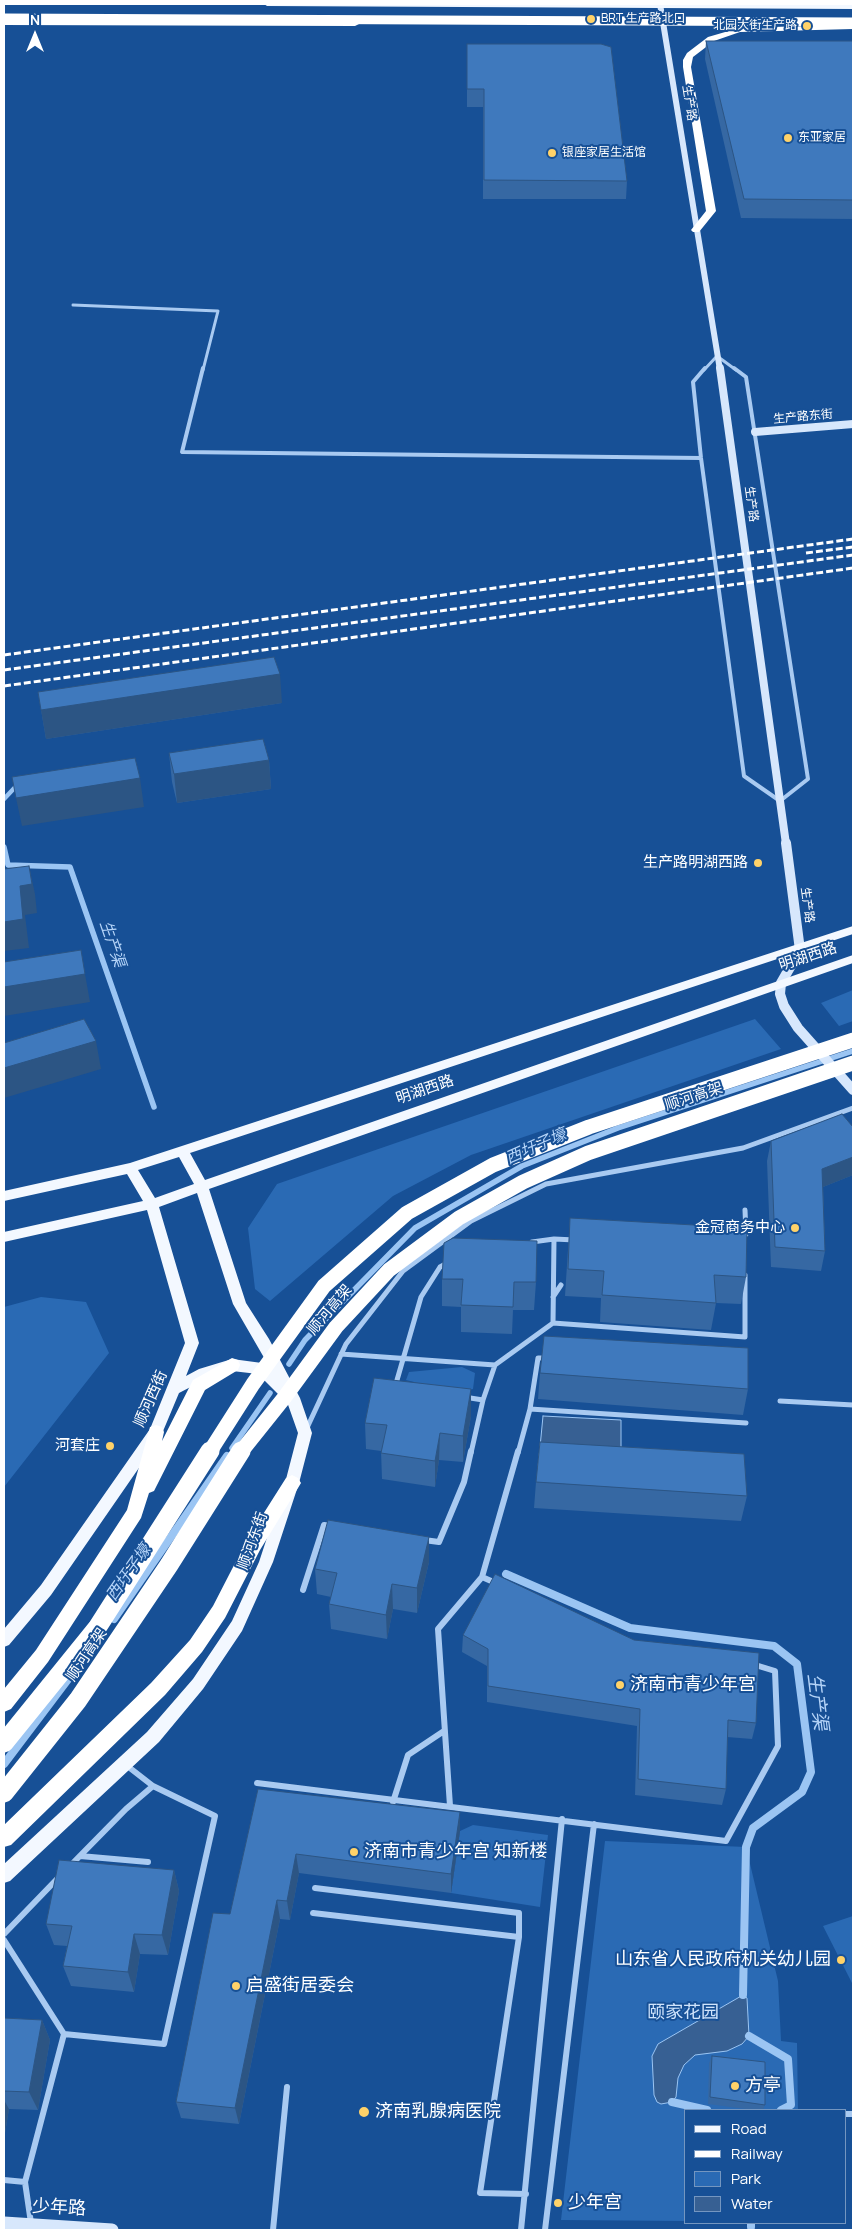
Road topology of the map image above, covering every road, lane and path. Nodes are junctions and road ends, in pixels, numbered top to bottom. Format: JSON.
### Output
{"nodes":[{"id":1,"x":267,"y":4,"type":"edge"},
{"id":2,"x":660,"y":5,"type":"edge"},
{"id":3,"x":853,"y":7,"type":"edge"},
{"id":4,"x":4,"y":9,"type":"edge"},
{"id":5,"x":162,"y":9,"type":"dead end"},
{"id":6,"x":258,"y":10,"type":"dead end"},
{"id":7,"x":853,"y":12,"type":"edge"},
{"id":8,"x":4,"y":20,"type":"edge"},
{"id":9,"x":383,"y":23,"type":"joint"},
{"id":10,"x":664,"y":24,"type":"junction"},
{"id":11,"x":853,"y":24,"type":"edge"},
{"id":12,"x":696,"y":230,"type":"junction"},
{"id":13,"x":73,"y":305,"type":"dead end"},
{"id":14,"x":717,"y":356,"type":"junction"},
{"id":15,"x":853,"y":424,"type":"edge"},
{"id":16,"x":755,"y":432,"type":"junction"},
{"id":17,"x":701,"y":458,"type":"junction"},
{"id":18,"x":780,"y":801,"type":"junction"},
{"id":19,"x":853,"y":930,"type":"edge"},
{"id":20,"x":800,"y":950,"type":"junction"},
{"id":21,"x":853,"y":960,"type":"edge"},
{"id":22,"x":781,"y":983,"type":"junction"},
{"id":23,"x":853,"y":1040,"type":"edge"},
{"id":24,"x":853,"y":1063,"type":"edge"},
{"id":25,"x":850,"y":1086,"type":"edge"},
{"id":26,"x":853,"y":1108,"type":"edge"},
{"id":27,"x":182,"y":1150,"type":"junction"},
{"id":28,"x":130,"y":1168,"type":"junction"},
{"id":29,"x":201,"y":1185,"type":"junction"},
{"id":30,"x":4,"y":1196,"type":"edge"},
{"id":31,"x":152,"y":1204,"type":"junction"},
{"id":32,"x":746,"y":1210,"type":"dead end"},
{"id":33,"x":4,"y":1237,"type":"edge"},
{"id":34,"x":554,"y":1239,"type":"junction"},
{"id":35,"x":583,"y":1240,"type":"edge"},
{"id":36,"x":526,"y":1243,"type":"edge"},
{"id":37,"x":746,"y":1245,"type":"edge"},
{"id":38,"x":453,"y":1260,"type":"edge"},
{"id":39,"x":746,"y":1263,"type":"edge"},
{"id":40,"x":561,"y":1285,"type":"dead end"},
{"id":41,"x":553,"y":1297,"type":"junction"},
{"id":42,"x":553,"y":1323,"type":"junction"},
{"id":43,"x":341,"y":1354,"type":"junction"},
{"id":44,"x":405,"y":1357,"type":"junction"},
{"id":45,"x":558,"y":1359,"type":"edge"},
{"id":46,"x":232,"y":1365,"type":"junction"},
{"id":47,"x":495,"y":1365,"type":"junction"},
{"id":48,"x":173,"y":1389,"type":"junction"},
{"id":49,"x":405,"y":1389,"type":"edge"},
{"id":50,"x":454,"y":1396,"type":"edge"},
{"id":51,"x":483,"y":1400,"type":"junction"},
{"id":52,"x":780,"y":1401,"type":"dead end"},
{"id":53,"x":295,"y":1402,"type":"junction"},
{"id":54,"x":853,"y":1405,"type":"edge"},
{"id":55,"x":530,"y":1409,"type":"junction"},
{"id":56,"x":746,"y":1424,"type":"dead end"},
{"id":57,"x":156,"y":1432,"type":"junction"},
{"id":58,"x":305,"y":1433,"type":"junction"},
{"id":59,"x":292,"y":1484,"type":"junction"},
{"id":60,"x":135,"y":1513,"type":"junction"},
{"id":61,"x":343,"y":1528,"type":"edge"},
{"id":62,"x":420,"y":1539,"type":"edge"},
{"id":63,"x":482,"y":1576,"type":"junction"},
{"id":64,"x":509,"y":1588,"type":"edge"},
{"id":65,"x":303,"y":1590,"type":"dead end"},
{"id":66,"x":4,"y":1640,"type":"edge"},
{"id":67,"x":740,"y":1660,"type":"edge"},
{"id":68,"x":4,"y":1703,"type":"edge"},
{"id":69,"x":444,"y":1731,"type":"junction"},
{"id":70,"x":4,"y":1742,"type":"edge"},
{"id":71,"x":125,"y":1764,"type":"junction"},
{"id":72,"x":258,"y":1784,"type":"dead end"},
{"id":73,"x":153,"y":1786,"type":"junction"},
{"id":74,"x":4,"y":1793,"type":"edge"},
{"id":75,"x":393,"y":1802,"type":"junction"},
{"id":76,"x":450,"y":1806,"type":"junction"},
{"id":77,"x":562,"y":1819,"type":"junction"},
{"id":78,"x":594,"y":1824,"type":"junction"},
{"id":79,"x":4,"y":1838,"type":"edge"},
{"id":80,"x":80,"y":1856,"type":"junction"},
{"id":81,"x":148,"y":1862,"type":"dead end"},
{"id":82,"x":4,"y":1875,"type":"edge"},
{"id":83,"x":315,"y":1888,"type":"dead end"},
{"id":84,"x":313,"y":1914,"type":"dead end"},
{"id":85,"x":4,"y":1934,"type":"edge"},
{"id":86,"x":519,"y":1937,"type":"junction"},
{"id":87,"x":4,"y":1940,"type":"edge"},
{"id":88,"x":64,"y":2034,"type":"junction"},
{"id":89,"x":287,"y":2088,"type":"dead end"},
{"id":90,"x":4,"y":2180,"type":"edge"},
{"id":91,"x":25,"y":2182,"type":"junction"},
{"id":92,"x":526,"y":2194,"type":"junction"},
{"id":93,"x":4,"y":2223,"type":"edge"},
{"id":94,"x":31,"y":2228,"type":"edge"},
{"id":95,"x":112,"y":2230,"type":"edge"},
{"id":96,"x":273,"y":2230,"type":"edge"},
{"id":97,"x":522,"y":2230,"type":"edge"},
{"id":98,"x":545,"y":2230,"type":"edge"}],
"edges":[{"from":1,"to":2,"type":"main road"},
{"from":2,"to":3,"type":"main road"},
{"from":2,"to":10,"type":"main road","name":"生产路"},
{"from":4,"to":5,"type":"highway"},
{"from":6,"to":7,"type":"highway"},
{"from":8,"to":9,"type":"highway","bridge":true},
{"from":8,"to":11,"type":"highway","bridge":true},
{"from":9,"to":10,"type":"main road"},
{"from":10,"to":11,"type":"main road"},
{"from":10,"to":12,"type":"main road","name":"生产路"},
{"from":11,"to":12,"type":"highway"},
{"from":12,"to":14,"type":"main road","name":"生产路"},
{"from":13,"to":17,"type":"street"},
{"from":14,"to":16,"type":"street"},
{"from":14,"to":17,"type":"street"},
{"from":14,"to":18,"type":"main road","name":"生产路"},
{"from":15,"to":16,"type":"main road","name":"生产路东街"},
{"from":16,"to":18,"type":"street"},
{"from":17,"to":18,"type":"street"},
{"from":18,"to":20,"type":"main road","name":"生产路"},
{"from":19,"to":20,"type":"main road","name":"明湖西路"},
{"from":20,"to":22,"type":"main road"},
{"from":20,"to":27,"type":"main road","name":"明湖西路"},
{"from":21,"to":22,"type":"main road","name":"明湖西路"},
{"from":22,"to":25,"type":"main road","bridge":true},
{"from":22,"to":29,"type":"main road","name":"明湖西路"},
{"from":23,"to":70,"type":"highway","name":"顺河高架","bridge":true},
{"from":24,"to":74,"type":"highway","name":"顺河高架","bridge":true},
{"from":26,"to":43,"type":"street"},
{"from":27,"to":28,"type":"main road","name":"明湖西路"},
{"from":27,"to":29,"type":"main road"},
{"from":28,"to":30,"type":"main road","name":"明湖西路"},
{"from":28,"to":31,"type":"main road","name":"顺河西街"},
{"from":29,"to":31,"type":"main road","name":"明湖西路"},
{"from":29,"to":53,"type":"main road"},
{"from":31,"to":33,"type":"main road","name":"明湖西路"},
{"from":31,"to":48,"type":"main road","name":"顺河西街"},
{"from":32,"to":37,"type":"street"},
{"from":34,"to":35,"type":"street"},
{"from":34,"to":36,"type":"street"},
{"from":34,"to":41,"type":"street"},
{"from":38,"to":44,"type":"street"},
{"from":39,"to":42,"type":"street"},
{"from":40,"to":41,"type":"street"},
{"from":41,"to":42,"type":"street"},
{"from":42,"to":47,"type":"street"},
{"from":43,"to":44,"type":"street"},
{"from":43,"to":58,"type":"street"},
{"from":44,"to":47,"type":"street"},
{"from":44,"to":49,"type":"street"},
{"from":45,"to":55,"type":"street"},
{"from":46,"to":48,"type":"main road"},
{"from":46,"to":53,"type":"main road"},
{"from":46,"to":60,"type":"highway"},
{"from":47,"to":51,"type":"street"},
{"from":48,"to":57,"type":"main road","name":"顺河西街"},
{"from":50,"to":51,"type":"street"},
{"from":51,"to":62,"type":"street"},
{"from":52,"to":54,"type":"street"},
{"from":53,"to":58,"type":"main road"},
{"from":55,"to":56,"type":"street"},
{"from":55,"to":63,"type":"street"},
{"from":57,"to":60,"type":"highway"},
{"from":57,"to":66,"type":"main road","name":"顺河西街"},
{"from":58,"to":59,"type":"main road","name":"顺河东街"},
{"from":59,"to":71,"type":"main road","name":"顺河东街"},
{"from":59,"to":79,"type":"highway"},
{"from":60,"to":68,"type":"highway"},
{"from":61,"to":65,"type":"street"},
{"from":63,"to":64,"type":"street"},
{"from":63,"to":69,"type":"street"},
{"from":67,"to":78,"type":"street"},
{"from":69,"to":75,"type":"street"},
{"from":69,"to":76,"type":"street"},
{"from":71,"to":73,"type":"street"},
{"from":71,"to":82,"type":"main road","name":"顺河东街"},
{"from":72,"to":75,"type":"street"},
{"from":73,"to":80,"type":"street"},
{"from":73,"to":88,"type":"street"},
{"from":75,"to":76,"type":"street"},
{"from":76,"to":77,"type":"street"},
{"from":77,"to":78,"type":"street"},
{"from":77,"to":92,"type":"street"},
{"from":78,"to":98,"type":"street"},
{"from":80,"to":81,"type":"street"},
{"from":80,"to":85,"type":"street"},
{"from":83,"to":86,"type":"street"},
{"from":84,"to":86,"type":"street"},
{"from":86,"to":92,"type":"street"},
{"from":87,"to":88,"type":"street"},
{"from":88,"to":91,"type":"street"},
{"from":89,"to":96,"type":"street"},
{"from":90,"to":91,"type":"street"},
{"from":91,"to":94,"type":"street"},
{"from":92,"to":97,"type":"street"},
{"from":93,"to":94,"type":"main road","name":"少年路"},
{"from":94,"to":95,"type":"main road","name":"少年路"}]}
